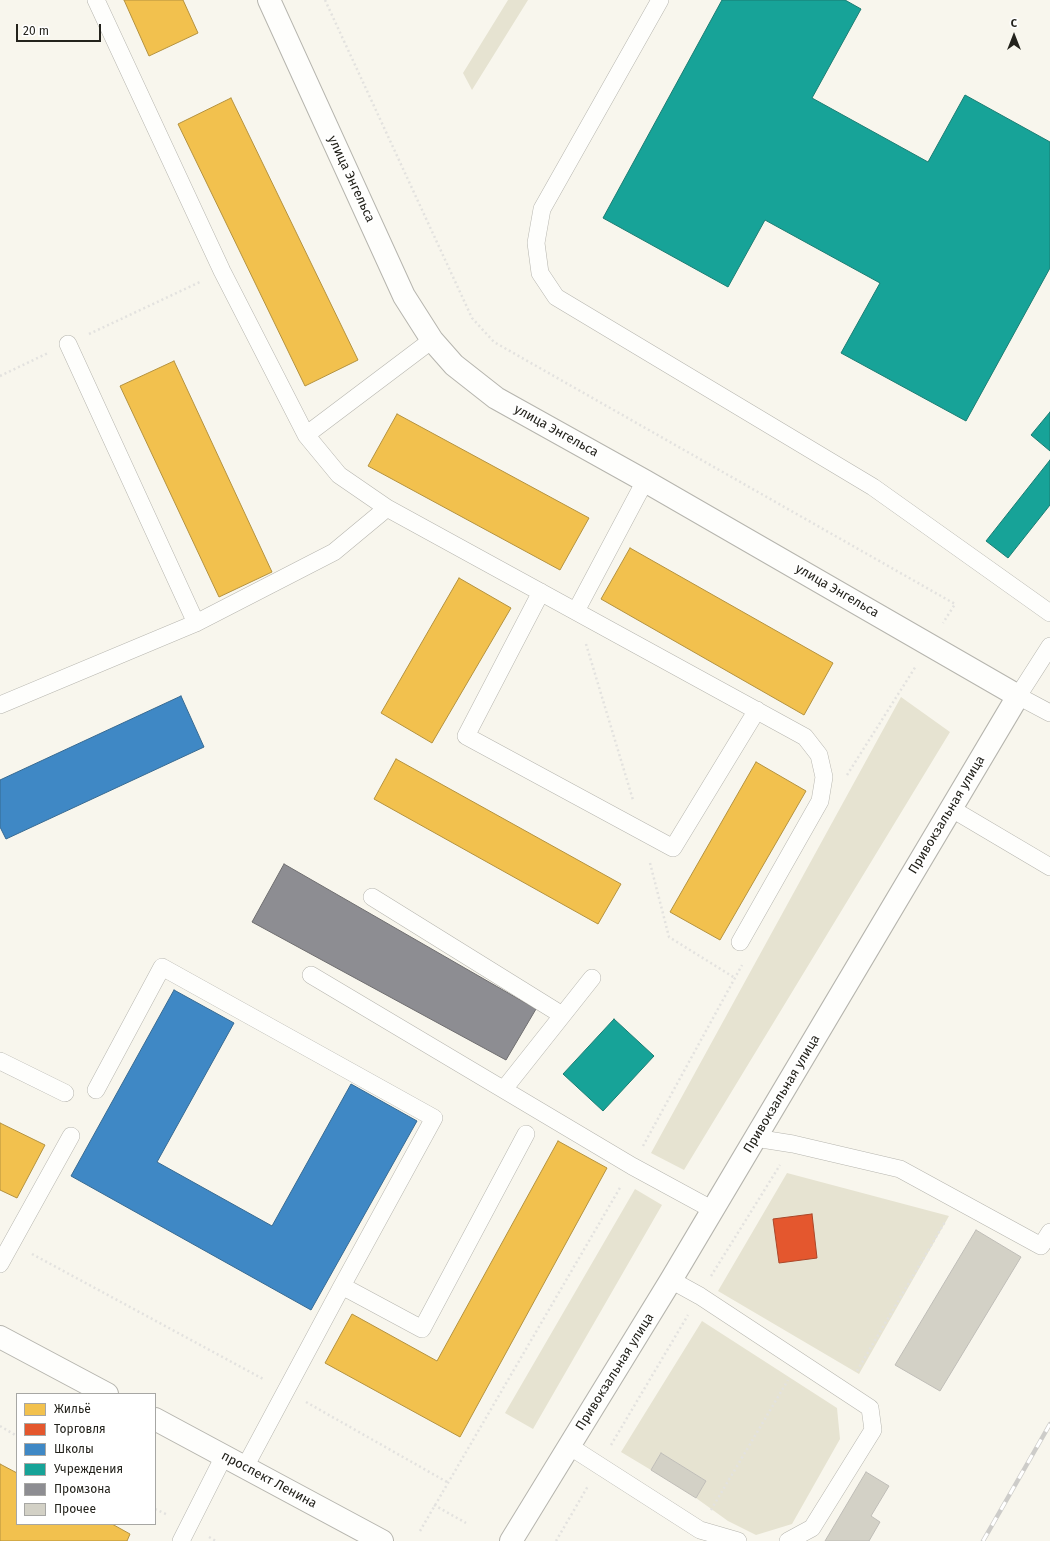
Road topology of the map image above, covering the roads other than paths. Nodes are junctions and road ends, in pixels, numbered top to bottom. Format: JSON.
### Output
{"nodes":[{"id":1,"x":96,"y":0,"type":"edge"},
{"id":2,"x":268,"y":0,"type":"edge"},
{"id":3,"x":660,"y":0,"type":"edge"},
{"id":4,"x":432,"y":340,"type":"junction"},
{"id":5,"x":68,"y":344,"type":"road end"},
{"id":6,"x":306,"y":434,"type":"junction"},
{"id":7,"x":645,"y":481,"type":"junction"},
{"id":8,"x":387,"y":508,"type":"junction"},
{"id":9,"x":541,"y":592,"type":"junction"},
{"id":10,"x":576,"y":611,"type":"junction"},
{"id":11,"x":1050,"y":613,"type":"edge"},
{"id":12,"x":196,"y":623,"type":"junction"},
{"id":13,"x":1050,"y":646,"type":"edge"},
{"id":14,"x":1018,"y":696,"type":"junction"},
{"id":15,"x":0,"y":705,"type":"edge"},
{"id":16,"x":757,"y":710,"type":"junction"},
{"id":17,"x":1050,"y":713,"type":"edge"},
{"id":18,"x":952,"y":809,"type":"junction"},
{"id":19,"x":1050,"y":867,"type":"edge"},
{"id":20,"x":372,"y":897,"type":"dead end"},
{"id":21,"x":740,"y":942,"type":"dead end"},
{"id":22,"x":311,"y":975,"type":"dead end"},
{"id":23,"x":592,"y":978,"type":"dead end"},
{"id":24,"x":562,"y":1015,"type":"junction"},
{"id":25,"x":0,"y":1061,"type":"edge"},
{"id":26,"x":504,"y":1089,"type":"junction"},
{"id":27,"x":96,"y":1090,"type":"dead end"},
{"id":28,"x":65,"y":1092,"type":"dead end"},
{"id":29,"x":526,"y":1134,"type":"dead end"},
{"id":30,"x":71,"y":1136,"type":"dead end"},
{"id":31,"x":755,"y":1138,"type":"junction"},
{"id":32,"x":713,"y":1210,"type":"junction"},
{"id":33,"x":1050,"y":1232,"type":"edge"},
{"id":34,"x":0,"y":1264,"type":"edge"},
{"id":35,"x":671,"y":1280,"type":"junction"},
{"id":36,"x":342,"y":1286,"type":"junction"},
{"id":37,"x":0,"y":1337,"type":"edge"},
{"id":38,"x":105,"y":1393,"type":"edge"},
{"id":39,"x":156,"y":1420,"type":"edge"},
{"id":40,"x":569,"y":1446,"type":"junction"},
{"id":41,"x":224,"y":1456,"type":"junction"},
{"id":42,"x":245,"y":1467,"type":"junction"},
{"id":43,"x":181,"y":1541,"type":"edge"},
{"id":44,"x":382,"y":1541,"type":"edge"},
{"id":45,"x":511,"y":1541,"type":"edge"},
{"id":46,"x":738,"y":1541,"type":"edge"},
{"id":47,"x":788,"y":1541,"type":"edge"}],
"edges":[{"from":1,"to":6,"type":"lane"},
{"from":2,"to":4,"type":"street","name":"улица Энгельса"},
{"from":3,"to":11,"type":"lane"},
{"from":4,"to":6,"type":"lane"},
{"from":4,"to":7,"type":"street","name":"улица Энгельса"},
{"from":5,"to":12,"type":"lane"},
{"from":6,"to":8,"type":"lane"},
{"from":7,"to":10,"type":"lane"},
{"from":7,"to":14,"type":"street","name":"улица Энгельса"},
{"from":8,"to":9,"type":"lane"},
{"from":8,"to":12,"type":"lane"},
{"from":9,"to":10,"type":"lane"},
{"from":9,"to":16,"type":"lane"},
{"from":10,"to":16,"type":"lane"},
{"from":12,"to":15,"type":"lane"},
{"from":13,"to":14,"type":"lane","name":"Привокзальная улица"},
{"from":14,"to":17,"type":"lane"},
{"from":14,"to":18,"type":"street","name":"Привокзальная улица"},
{"from":16,"to":21,"type":"lane"},
{"from":18,"to":19,"type":"lane"},
{"from":18,"to":31,"type":"street","name":"Привокзальная улица"},
{"from":20,"to":24,"type":"lane"},
{"from":22,"to":26,"type":"lane"},
{"from":23,"to":24,"type":"lane"},
{"from":24,"to":26,"type":"lane"},
{"from":25,"to":28,"type":"lane"},
{"from":26,"to":32,"type":"lane"},
{"from":27,"to":36,"type":"lane"},
{"from":29,"to":36,"type":"lane"},
{"from":30,"to":34,"type":"lane"},
{"from":31,"to":32,"type":"street","name":"Привокзальная улица"},
{"from":31,"to":33,"type":"lane"},
{"from":32,"to":35,"type":"street","name":"Привокзальная улица"},
{"from":35,"to":40,"type":"street","name":"Привокзальная улица"},
{"from":35,"to":47,"type":"lane"},
{"from":36,"to":42,"type":"lane"},
{"from":37,"to":38,"type":"street"},
{"from":39,"to":41,"type":"street","name":"проспект Ленина"},
{"from":40,"to":45,"type":"street","name":"Привокзальная улица"},
{"from":40,"to":46,"type":"lane"},
{"from":41,"to":42,"type":"street","name":"проспект Ленина"},
{"from":41,"to":43,"type":"lane"},
{"from":42,"to":44,"type":"street","name":"проспект Ленина"}]}
